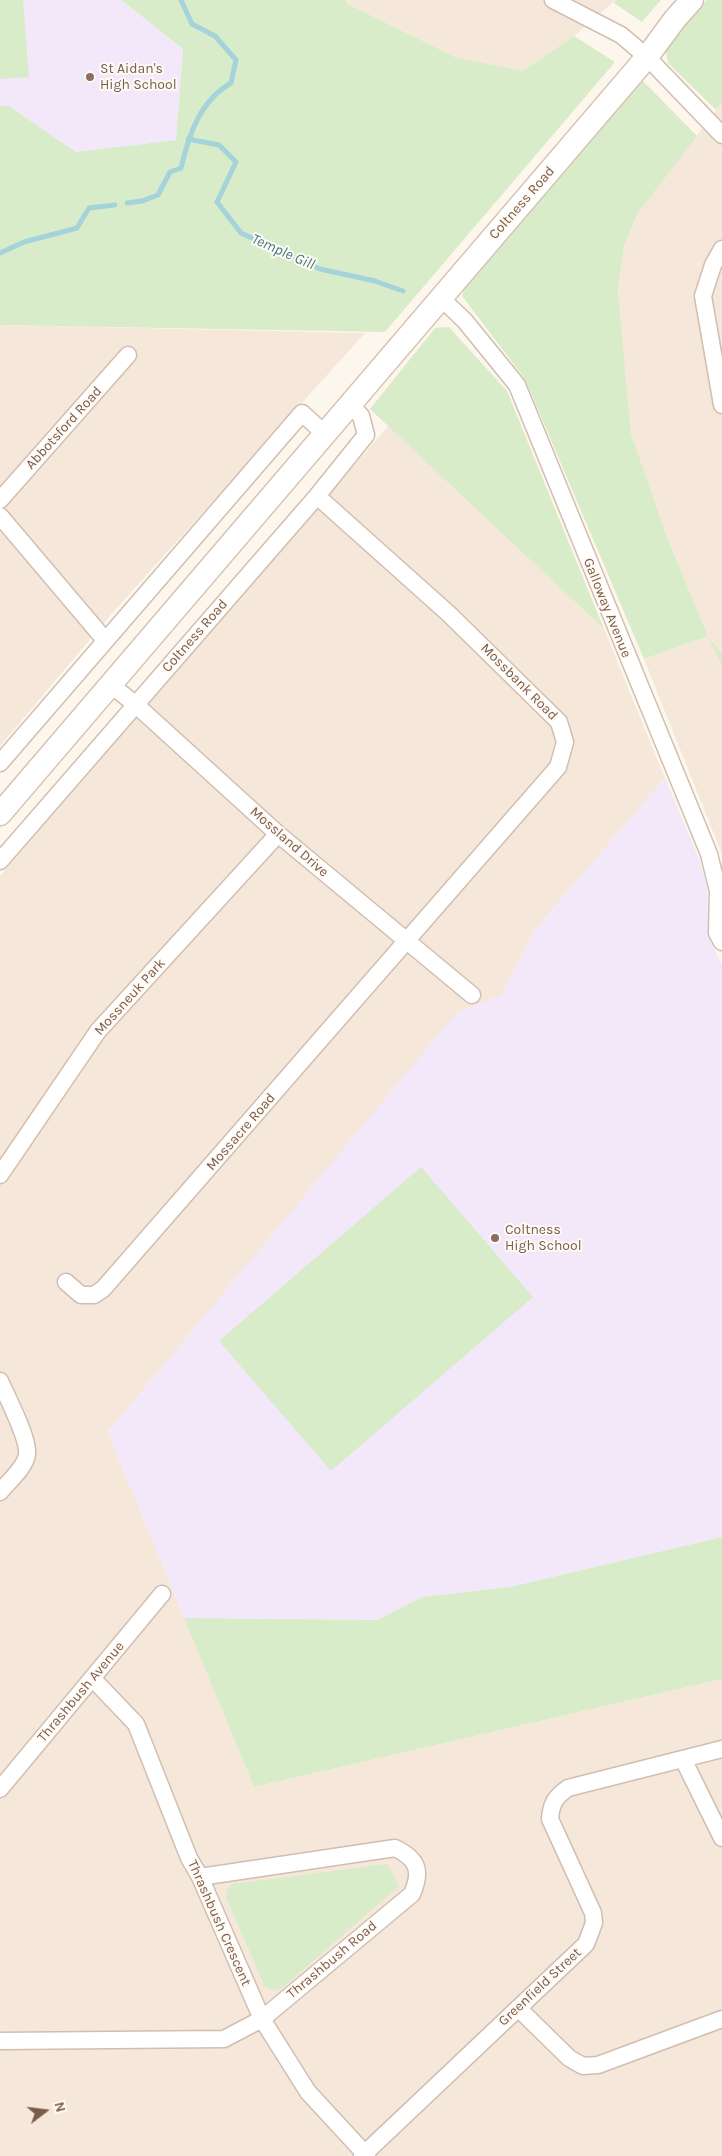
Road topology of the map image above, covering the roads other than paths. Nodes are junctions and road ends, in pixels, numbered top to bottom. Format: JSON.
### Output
{"nodes":[{"id":1,"x":553,"y":0,"type":"edge"},
{"id":2,"x":692,"y":0,"type":"edge"},
{"id":3,"x":647,"y":57,"type":"junction"},
{"id":4,"x":722,"y":135,"type":"edge"},
{"id":5,"x":722,"y":249,"type":"edge"},
{"id":6,"x":441,"y":298,"type":"junction"},
{"id":7,"x":128,"y":356,"type":"dead end"},
{"id":8,"x":351,"y":405,"type":"junction"},
{"id":9,"x":722,"y":405,"type":"edge"},
{"id":10,"x":325,"y":434,"type":"junction"},
{"id":11,"x":316,"y":496,"type":"junction"},
{"id":12,"x":0,"y":500,"type":"edge"},
{"id":13,"x":0,"y":516,"type":"edge"},
{"id":14,"x":105,"y":640,"type":"junction"},
{"id":15,"x":111,"y":685,"type":"junction"},
{"id":16,"x":135,"y":704,"type":"junction"},
{"id":17,"x":0,"y":763,"type":"edge"},
{"id":18,"x":0,"y":814,"type":"edge"},
{"id":19,"x":278,"y":834,"type":"junction"},
{"id":20,"x":0,"y":862,"type":"edge"},
{"id":21,"x":407,"y":942,"type":"junction"},
{"id":22,"x":722,"y":942,"type":"edge"},
{"id":23,"x":472,"y":995,"type":"dead end"},
{"id":24,"x":0,"y":1174,"type":"edge"},
{"id":25,"x":66,"y":1282,"type":"dead end"},
{"id":26,"x":0,"y":1381,"type":"edge"},
{"id":27,"x":0,"y":1492,"type":"edge"},
{"id":28,"x":162,"y":1594,"type":"dead end"},
{"id":29,"x":92,"y":1679,"type":"junction"},
{"id":30,"x":722,"y":1749,"type":"edge"},
{"id":31,"x":682,"y":1759,"type":"junction"},
{"id":32,"x":0,"y":1789,"type":"edge"},
{"id":33,"x":722,"y":1838,"type":"edge"},
{"id":34,"x":200,"y":1877,"type":"junction"},
{"id":35,"x":518,"y":2008,"type":"junction"},
{"id":36,"x":262,"y":2019,"type":"junction"},
{"id":37,"x":722,"y":2019,"type":"edge"},
{"id":38,"x":0,"y":2041,"type":"edge"},
{"id":39,"x":365,"y":2155,"type":"edge"}],
"edges":[{"from":1,"to":3,"type":"street"},
{"from":2,"to":3,"type":"street","name":"Coltness Road"},
{"from":3,"to":4,"type":"street"},
{"from":3,"to":6,"type":"street","name":"Coltness Road"},
{"from":5,"to":9,"type":"street"},
{"from":6,"to":8,"type":"street","name":"Coltness Road"},
{"from":6,"to":22,"type":"street","name":"Galloway Avenue"},
{"from":7,"to":12,"type":"street","name":"Abbotsford Road"},
{"from":8,"to":10,"type":"street","name":"Coltness Road"},
{"from":8,"to":11,"type":"street","name":"Coltness Road"},
{"from":10,"to":14,"type":"street"},
{"from":10,"to":15,"type":"street","name":"Coltness Road"},
{"from":11,"to":16,"type":"street","name":"Coltness Road"},
{"from":11,"to":21,"type":"street","name":"Mossbank Road"},
{"from":13,"to":14,"type":"street"},
{"from":14,"to":17,"type":"street"},
{"from":15,"to":16,"type":"street","name":"Mossland Drive"},
{"from":15,"to":18,"type":"street","name":"Coltness Road"},
{"from":16,"to":19,"type":"street","name":"Mossland Drive"},
{"from":16,"to":20,"type":"street","name":"Coltness Road"},
{"from":19,"to":21,"type":"street","name":"Mossland Drive"},
{"from":19,"to":24,"type":"street","name":"Mossneuk Park"},
{"from":21,"to":23,"type":"street","name":"Mossland Drive"},
{"from":21,"to":25,"type":"street","name":"Mossacre Road"},
{"from":26,"to":27,"type":"street"},
{"from":28,"to":29,"type":"street","name":"Thrashbush Avenue"},
{"from":29,"to":32,"type":"street","name":"Thrashbush Avenue"},
{"from":29,"to":34,"type":"street","name":"Thrashbush Crescent"},
{"from":30,"to":31,"type":"street","name":"Greenfield Street"},
{"from":31,"to":33,"type":"street"},
{"from":31,"to":35,"type":"street","name":"Greenfield Street"},
{"from":34,"to":36,"type":"street","name":"Thrashbush Crescent"},
{"from":34,"to":36,"type":"street","name":"Thrashbush Road"},
{"from":35,"to":37,"type":"street"},
{"from":35,"to":39,"type":"street","name":"Greenfield Street"},
{"from":36,"to":38,"type":"street","name":"Thrashbush Road"},
{"from":36,"to":39,"type":"street","name":"Thrashbush Crescent"}]}
